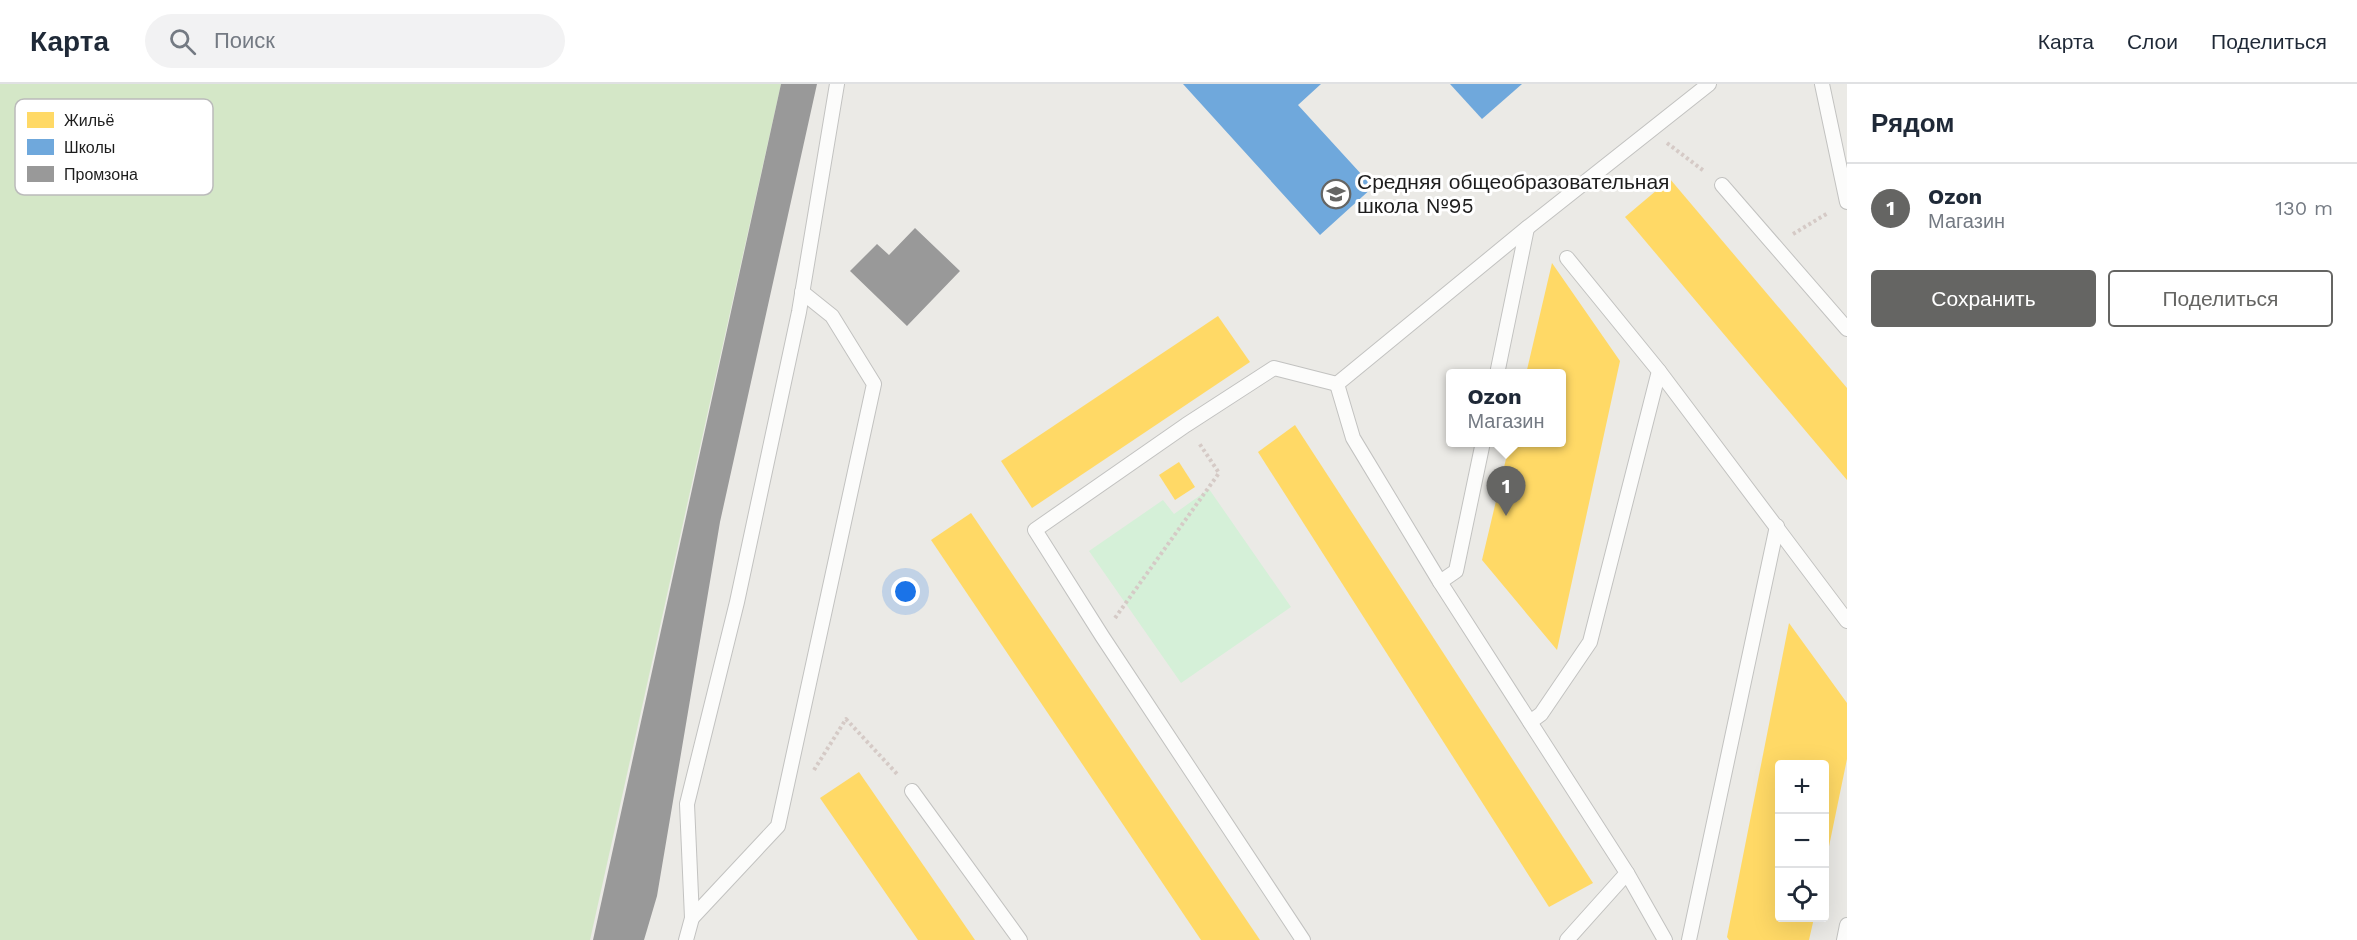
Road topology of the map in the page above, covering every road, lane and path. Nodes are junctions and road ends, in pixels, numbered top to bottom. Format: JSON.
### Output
{"nodes":[{"id":1,"x":837,"y":84,"type":"edge"},
{"id":2,"x":1709,"y":84,"type":"edge"},
{"id":3,"x":1822,"y":84,"type":"edge"},
{"id":4,"x":1650,"y":130,"type":"junction"},
{"id":5,"x":1722,"y":185,"type":"joint"},
{"id":6,"x":1847,"y":202,"type":"edge"},
{"id":7,"x":1527,"y":228,"type":"junction"},
{"id":8,"x":1775,"y":245,"type":"junction"},
{"id":9,"x":1567,"y":258,"type":"dead end"},
{"id":10,"x":802,"y":292,"type":"junction"},
{"id":11,"x":1847,"y":329,"type":"edge"},
{"id":12,"x":1498,"y":369,"type":"edge"},
{"id":13,"x":1659,"y":371,"type":"junction"},
{"id":14,"x":1337,"y":384,"type":"junction"},
{"id":15,"x":1186,"y":426,"type":"junction"},
{"id":16,"x":1482,"y":447,"type":"edge"},
{"id":17,"x":1777,"y":526,"type":"junction"},
{"id":18,"x":1440,"y":582,"type":"junction"},
{"id":19,"x":1847,"y":621,"type":"edge"},
{"id":20,"x":1102,"y":636,"type":"junction"},
{"id":21,"x":1530,"y":722,"type":"junction"},
{"id":22,"x":809,"y":777,"type":"dead end"},
{"id":23,"x":912,"y":791,"type":"joint"},
{"id":24,"x":1627,"y":873,"type":"junction"},
{"id":25,"x":692,"y":918,"type":"junction"},
{"id":26,"x":1847,"y":925,"type":"edge"},
{"id":27,"x":686,"y":940,"type":"edge"},
{"id":28,"x":1020,"y":940,"type":"edge"},
{"id":29,"x":1303,"y":940,"type":"edge"},
{"id":30,"x":1567,"y":940,"type":"edge"},
{"id":31,"x":1665,"y":940,"type":"edge"},
{"id":32,"x":1689,"y":940,"type":"edge"},
{"id":33,"x":1844,"y":940,"type":"edge"}],
"edges":[{"from":1,"to":10,"type":"lane"},
{"from":2,"to":4,"type":"lane"},
{"from":3,"to":6,"type":"lane"},
{"from":4,"to":5,"type":"path"},
{"from":4,"to":7,"type":"lane"},
{"from":5,"to":8,"type":"lane"},
{"from":6,"to":8,"type":"path"},
{"from":7,"to":12,"type":"lane"},
{"from":7,"to":14,"type":"lane"},
{"from":8,"to":11,"type":"lane"},
{"from":9,"to":13,"type":"lane"},
{"from":10,"to":25,"type":"lane"},
{"from":10,"to":25,"type":"lane"},
{"from":13,"to":17,"type":"lane"},
{"from":13,"to":21,"type":"lane"},
{"from":14,"to":15,"type":"lane"},
{"from":14,"to":18,"type":"lane"},
{"from":15,"to":20,"type":"path"},
{"from":15,"to":20,"type":"lane"},
{"from":16,"to":18,"type":"lane"},
{"from":17,"to":19,"type":"lane"},
{"from":17,"to":32,"type":"lane"},
{"from":18,"to":21,"type":"lane"},
{"from":20,"to":29,"type":"lane"},
{"from":21,"to":24,"type":"lane"},
{"from":22,"to":23,"type":"path"},
{"from":23,"to":28,"type":"lane"},
{"from":24,"to":30,"type":"lane"},
{"from":24,"to":31,"type":"lane"},
{"from":25,"to":27,"type":"lane"},
{"from":26,"to":33,"type":"lane"}]}
